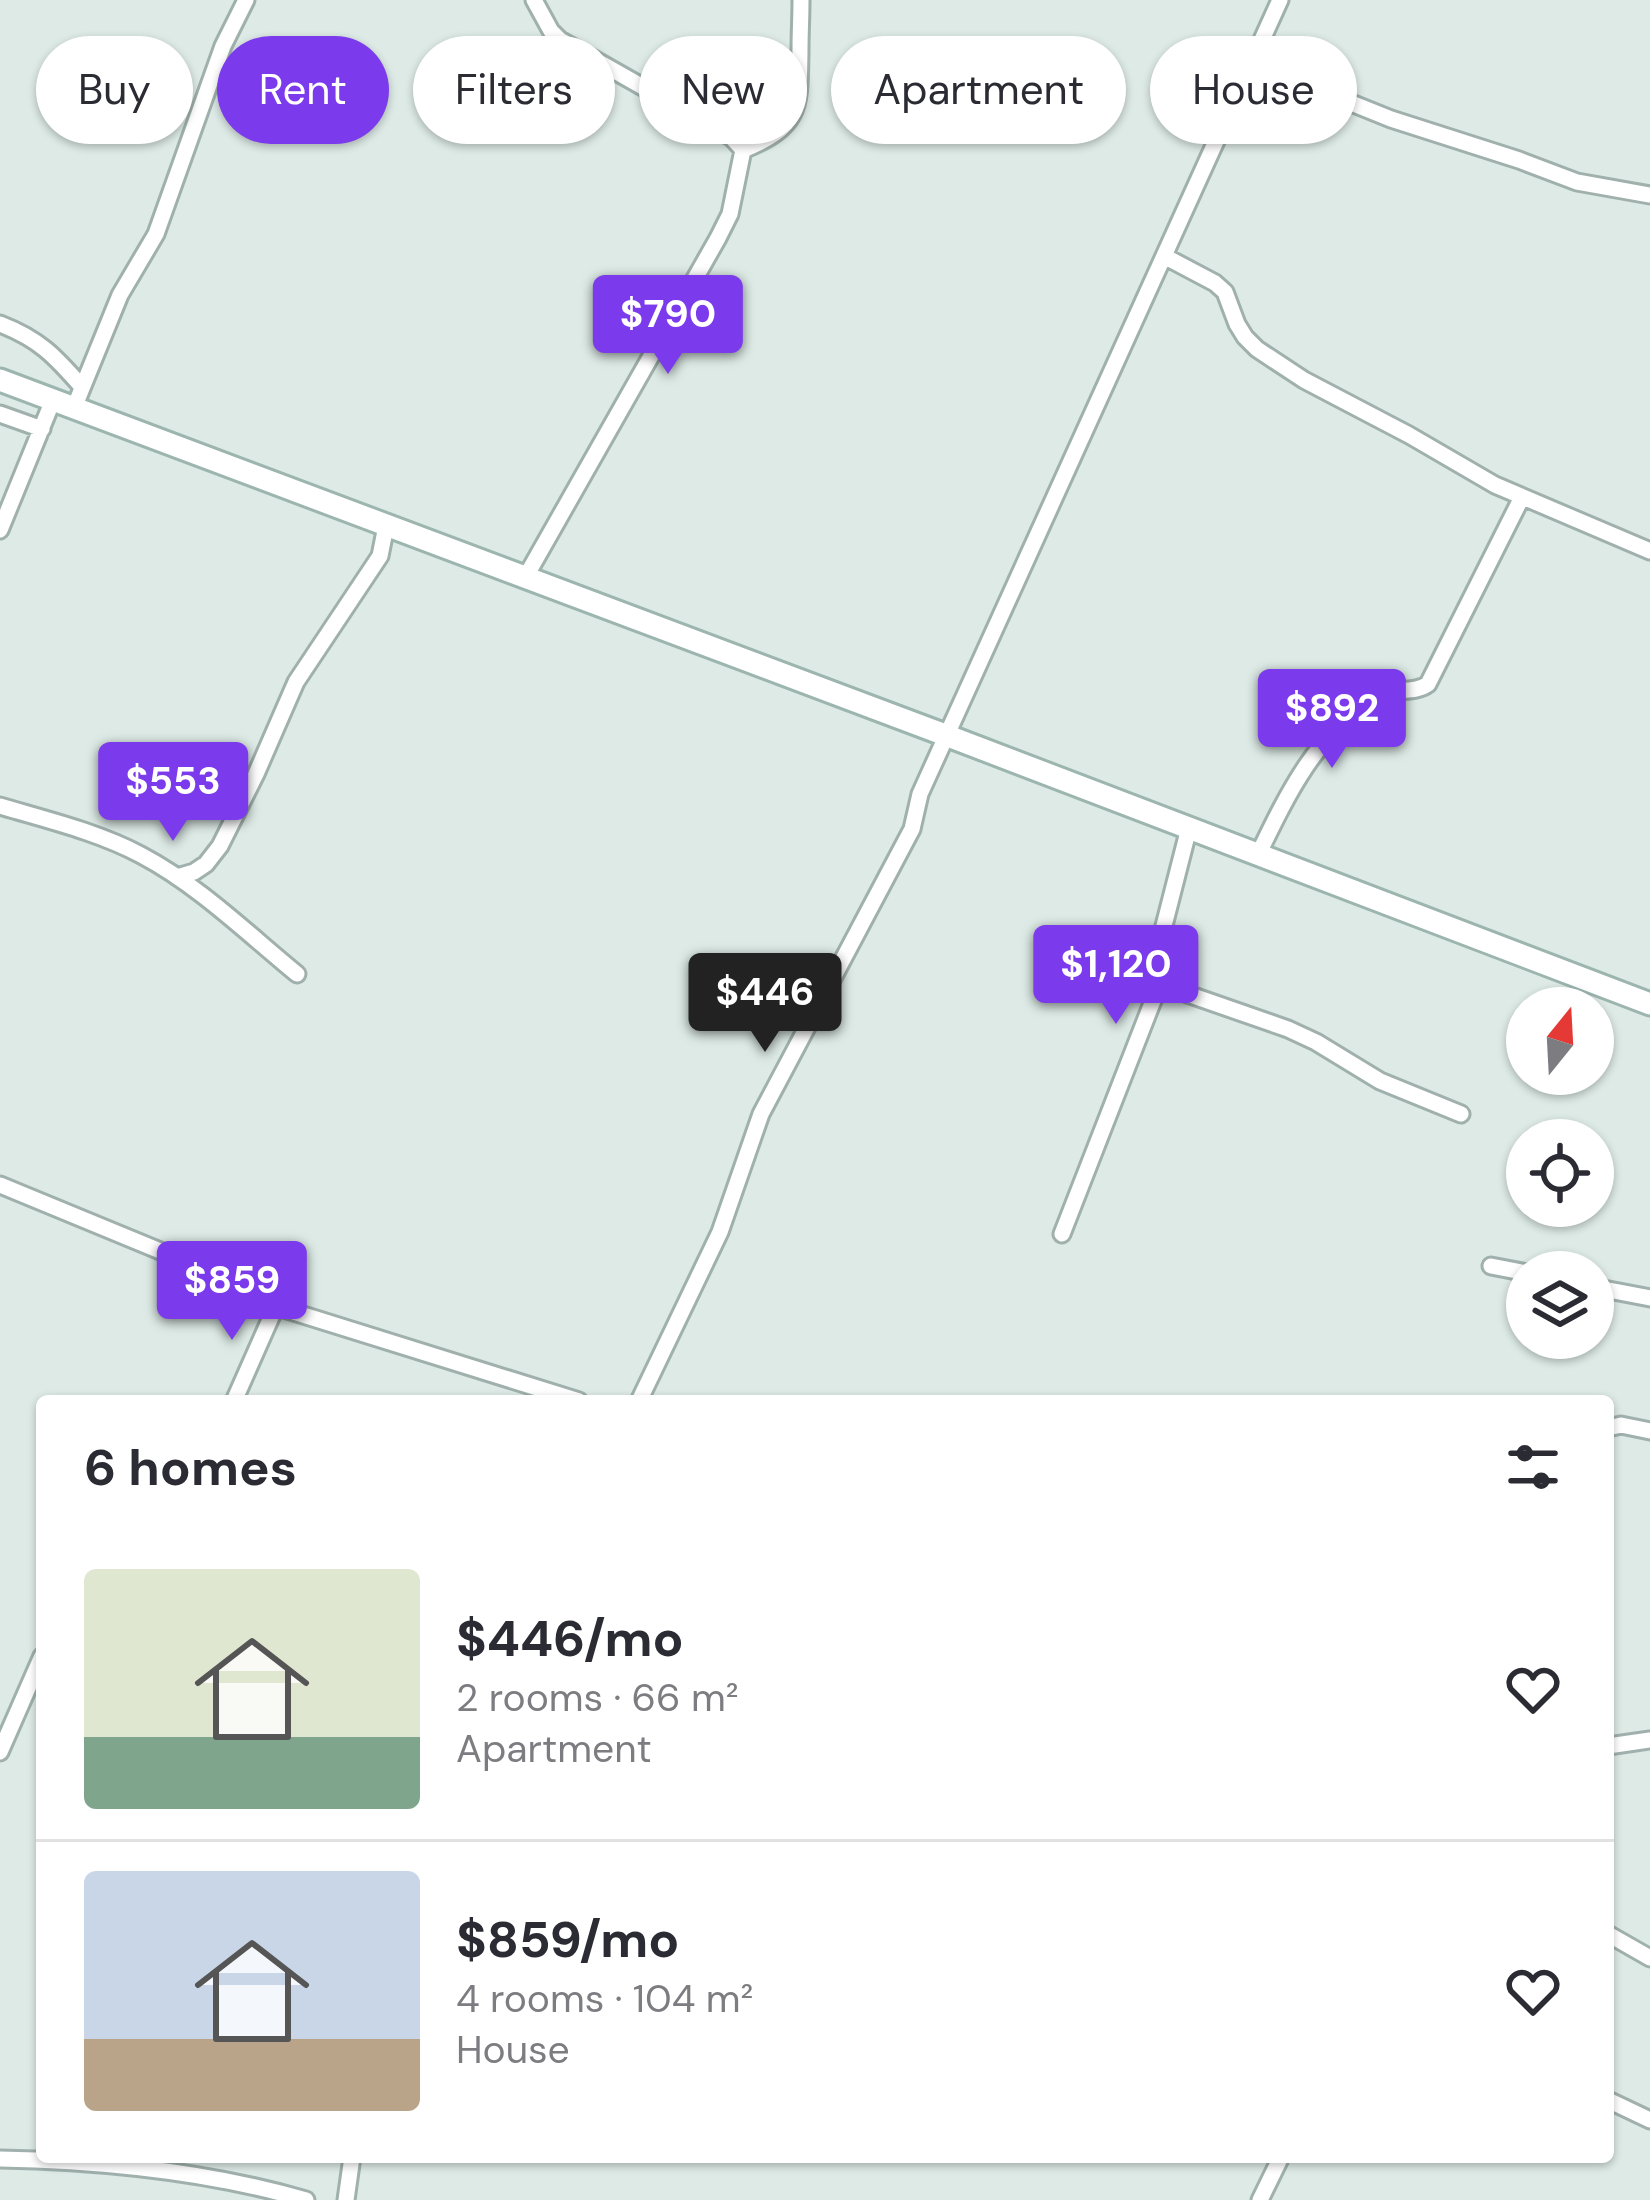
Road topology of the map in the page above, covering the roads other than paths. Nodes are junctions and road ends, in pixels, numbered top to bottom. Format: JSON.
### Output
{"nodes":[{"id":1,"x":246,"y":0,"type":"edge"},
{"id":2,"x":534,"y":0,"type":"edge"},
{"id":3,"x":801,"y":0,"type":"edge"},
{"id":4,"x":1280,"y":0,"type":"edge"},
{"id":5,"x":1264,"y":36,"type":"edge"},
{"id":6,"x":1357,"y":106,"type":"edge"},
{"id":7,"x":1215,"y":144,"type":"edge"},
{"id":8,"x":742,"y":150,"type":"junction"},
{"id":9,"x":1650,"y":195,"type":"edge"},
{"id":10,"x":1164,"y":256,"type":"junction"},
{"id":11,"x":0,"y":324,"type":"edge"},
{"id":12,"x":0,"y":380,"type":"edge"},
{"id":13,"x":70,"y":399,"type":"junction"},
{"id":14,"x":0,"y":414,"type":"edge"},
{"id":15,"x":42,"y":429,"type":"junction"},
{"id":16,"x":1522,"y":497,"type":"junction"},
{"id":17,"x":386,"y":526,"type":"junction"},
{"id":18,"x":0,"y":530,"type":"edge"},
{"id":19,"x":1650,"y":551,"type":"edge"},
{"id":20,"x":525,"y":578,"type":"junction"},
{"id":21,"x":948,"y":736,"type":"junction"},
{"id":22,"x":0,"y":806,"type":"edge"},
{"id":23,"x":1189,"y":828,"type":"junction"},
{"id":24,"x":1258,"y":855,"type":"junction"},
{"id":25,"x":178,"y":877,"type":"junction"},
{"id":26,"x":297,"y":974,"type":"dead end"},
{"id":27,"x":1156,"y":983,"type":"junction"},
{"id":28,"x":1650,"y":1004,"type":"edge"},
{"id":29,"x":1461,"y":1114,"type":"dead end"},
{"id":30,"x":0,"y":1185,"type":"edge"},
{"id":31,"x":1061,"y":1234,"type":"dead end"},
{"id":32,"x":1492,"y":1266,"type":"dead end"},
{"id":33,"x":1506,"y":1269,"type":"edge"},
{"id":34,"x":1614,"y":1291,"type":"edge"},
{"id":35,"x":1650,"y":1298,"type":"edge"},
{"id":36,"x":276,"y":1306,"type":"junction"},
{"id":37,"x":237,"y":1395,"type":"edge"},
{"id":38,"x":561,"y":1395,"type":"edge"},
{"id":39,"x":642,"y":1395,"type":"edge"},
{"id":40,"x":1614,"y":1427,"type":"edge"},
{"id":41,"x":1650,"y":1431,"type":"edge"},
{"id":42,"x":36,"y":1670,"type":"edge"},
{"id":43,"x":1650,"y":1740,"type":"edge"},
{"id":44,"x":1614,"y":1745,"type":"edge"},
{"id":45,"x":0,"y":1752,"type":"edge"},
{"id":46,"x":1614,"y":1937,"type":"edge"},
{"id":47,"x":1650,"y":1958,"type":"edge"},
{"id":48,"x":1614,"y":2103,"type":"edge"},
{"id":49,"x":1650,"y":2120,"type":"edge"},
{"id":50,"x":0,"y":2159,"type":"edge"},
{"id":51,"x":36,"y":2160,"type":"edge"},
{"id":52,"x":85,"y":2163,"type":"edge"},
{"id":53,"x":351,"y":2163,"type":"edge"},
{"id":54,"x":1279,"y":2163,"type":"edge"},
{"id":55,"x":306,"y":2200,"type":"edge"},
{"id":56,"x":346,"y":2200,"type":"edge"},
{"id":57,"x":1261,"y":2200,"type":"edge"}],
"edges":[{"from":1,"to":13,"type":"street"},
{"from":2,"to":8,"type":"street"},
{"from":3,"to":8,"type":"street"},
{"from":4,"to":5,"type":"street"},
{"from":6,"to":9,"type":"street"},
{"from":7,"to":10,"type":"street"},
{"from":8,"to":20,"type":"street"},
{"from":10,"to":16,"type":"street"},
{"from":10,"to":21,"type":"street"},
{"from":11,"to":13,"type":"street"},
{"from":12,"to":13,"type":"street"},
{"from":13,"to":15,"type":"street"},
{"from":13,"to":17,"type":"street"},
{"from":14,"to":15,"type":"street"},
{"from":15,"to":18,"type":"street"},
{"from":16,"to":19,"type":"street"},
{"from":16,"to":24,"type":"street"},
{"from":17,"to":20,"type":"street"},
{"from":17,"to":25,"type":"street"},
{"from":20,"to":21,"type":"street"},
{"from":21,"to":23,"type":"street"},
{"from":21,"to":39,"type":"street"},
{"from":22,"to":25,"type":"street"},
{"from":23,"to":24,"type":"street"},
{"from":23,"to":27,"type":"street"},
{"from":24,"to":28,"type":"street"},
{"from":25,"to":26,"type":"street"},
{"from":27,"to":29,"type":"street"},
{"from":27,"to":31,"type":"street"},
{"from":30,"to":36,"type":"street"},
{"from":32,"to":33,"type":"street"},
{"from":34,"to":35,"type":"street"},
{"from":36,"to":37,"type":"street"},
{"from":36,"to":38,"type":"street"},
{"from":40,"to":41,"type":"street"},
{"from":42,"to":45,"type":"street"},
{"from":43,"to":44,"type":"street"},
{"from":46,"to":47,"type":"street"},
{"from":48,"to":49,"type":"street"},
{"from":50,"to":51,"type":"street"},
{"from":52,"to":55,"type":"street"},
{"from":53,"to":56,"type":"street"},
{"from":54,"to":57,"type":"street"}]}
